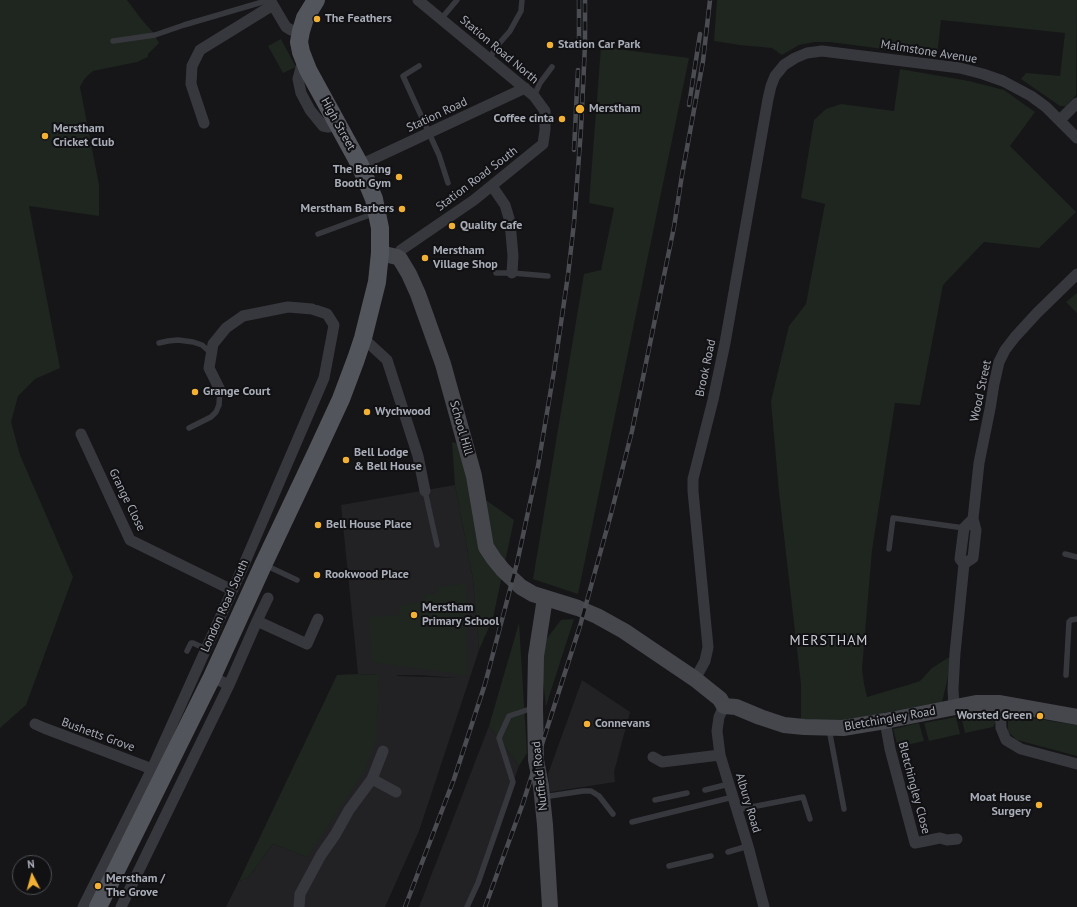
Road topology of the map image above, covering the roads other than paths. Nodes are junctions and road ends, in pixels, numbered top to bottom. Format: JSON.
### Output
{"nodes":[{"id":1,"x":316,"y":0,"type":"edge"},
{"id":2,"x":418,"y":0,"type":"edge"},
{"id":3,"x":457,"y":0,"type":"edge"},
{"id":4,"x":522,"y":0,"type":"edge"},
{"id":5,"x":271,"y":2,"type":"edge"},
{"id":6,"x":441,"y":19,"type":"junction"},
{"id":7,"x":300,"y":32,"type":"junction"},
{"id":8,"x":113,"y":41,"type":"dead end"},
{"id":9,"x":489,"y":59,"type":"junction"},
{"id":10,"x":784,"y":65,"type":"joint"},
{"id":11,"x":419,"y":66,"type":"dead end"},
{"id":12,"x":552,"y":67,"type":"dead end"},
{"id":13,"x":525,"y":88,"type":"junction"},
{"id":14,"x":534,"y":96,"type":"junction"},
{"id":15,"x":1077,"y":103,"type":"edge"},
{"id":16,"x":543,"y":107,"type":"joint"},
{"id":17,"x":1060,"y":120,"type":"junction"},
{"id":18,"x":204,"y":124,"type":"dead end"},
{"id":19,"x":428,"y":134,"type":"junction"},
{"id":20,"x":1077,"y":138,"type":"edge"},
{"id":21,"x":360,"y":165,"type":"junction"},
{"id":22,"x":448,"y":183,"type":"dead end"},
{"id":23,"x":492,"y":186,"type":"junction"},
{"id":24,"x":377,"y":212,"type":"junction"},
{"id":25,"x":318,"y":234,"type":"dead end"},
{"id":26,"x":388,"y":255,"type":"junction"},
{"id":27,"x":496,"y":273,"type":"dead end"},
{"id":28,"x":512,"y":273,"type":"junction"},
{"id":29,"x":1077,"y":274,"type":"edge"},
{"id":30,"x":548,"y":276,"type":"dead end"},
{"id":31,"x":363,"y":338,"type":"junction"},
{"id":32,"x":159,"y":343,"type":"dead end"},
{"id":33,"x":211,"y":353,"type":"junction"},
{"id":34,"x":220,"y":390,"type":"joint"},
{"id":35,"x":189,"y":428,"type":"dead end"},
{"id":36,"x":81,"y":434,"type":"dead end"},
{"id":37,"x":425,"y":491,"type":"joint"},
{"id":38,"x":973,"y":518,"type":"junction"},
{"id":39,"x":964,"y":528,"type":"junction"},
{"id":40,"x":437,"y":545,"type":"dead end"},
{"id":41,"x":889,"y":549,"type":"dead end"},
{"id":42,"x":1065,"y":554,"type":"dead end"},
{"id":43,"x":1077,"y":557,"type":"edge"},
{"id":44,"x":964,"y":564,"type":"junction"},
{"id":45,"x":262,"y":565,"type":"junction"},
{"id":46,"x":297,"y":580,"type":"dead end"},
{"id":47,"x":232,"y":590,"type":"junction"},
{"id":48,"x":268,"y":598,"type":"dead end"},
{"id":49,"x":545,"y":598,"type":"junction"},
{"id":50,"x":318,"y":619,"type":"dead end"},
{"id":51,"x":1077,"y":619,"type":"edge"},
{"id":52,"x":257,"y":621,"type":"junction"},
{"id":53,"x":186,"y":651,"type":"dead end"},
{"id":54,"x":214,"y":652,"type":"junction"},
{"id":55,"x":1066,"y":676,"type":"dead end"},
{"id":56,"x":212,"y":677,"type":"junction"},
{"id":57,"x":695,"y":679,"type":"junction"},
{"id":58,"x":229,"y":684,"type":"junction"},
{"id":59,"x":1000,"y":703,"type":"junction"},
{"id":60,"x":724,"y":706,"type":"junction"},
{"id":61,"x":535,"y":707,"type":"junction"},
{"id":62,"x":954,"y":707,"type":"junction"},
{"id":63,"x":1077,"y":717,"type":"edge"},
{"id":64,"x":885,"y":721,"type":"junction"},
{"id":65,"x":35,"y":724,"type":"dead end"},
{"id":66,"x":829,"y":728,"type":"junction"},
{"id":67,"x":383,"y":751,"type":"dead end"},
{"id":68,"x":720,"y":755,"type":"junction"},
{"id":69,"x":653,"y":757,"type":"dead end"},
{"id":70,"x":1077,"y":764,"type":"edge"},
{"id":71,"x":152,"y":769,"type":"junction"},
{"id":72,"x":372,"y":779,"type":"junction"},
{"id":73,"x":729,"y":784,"type":"junction"},
{"id":74,"x":705,"y":790,"type":"dead end"},
{"id":75,"x":396,"y":792,"type":"dead end"},
{"id":76,"x":687,"y":793,"type":"dead end"},
{"id":77,"x":733,"y":796,"type":"junction"},
{"id":78,"x":543,"y":797,"type":"junction"},
{"id":79,"x":655,"y":800,"type":"dead end"},
{"id":80,"x":844,"y":809,"type":"dead end"},
{"id":81,"x":736,"y":810,"type":"junction"},
{"id":82,"x":613,"y":814,"type":"dead end"},
{"id":83,"x":810,"y":819,"type":"dead end"},
{"id":84,"x":632,"y":822,"type":"dead end"},
{"id":85,"x":957,"y":839,"type":"dead end"},
{"id":86,"x":748,"y":846,"type":"junction"},
{"id":87,"x":728,"y":852,"type":"dead end"},
{"id":88,"x":711,"y":856,"type":"dead end"},
{"id":89,"x":669,"y":866,"type":"dead end"},
{"id":90,"x":83,"y":907,"type":"edge"},
{"id":91,"x":98,"y":907,"type":"edge"},
{"id":92,"x":121,"y":907,"type":"edge"},
{"id":93,"x":299,"y":907,"type":"edge"},
{"id":94,"x":467,"y":907,"type":"edge"},
{"id":95,"x":550,"y":907,"type":"edge"},
{"id":96,"x":764,"y":907,"type":"edge"}],
"edges":[{"from":1,"to":7,"type":"main road","name":"High Street"},
{"from":2,"to":6,"type":"street","name":"Station Road North"},
{"from":3,"to":6,"type":"lane"},
{"from":4,"to":9,"type":"lane"},
{"from":5,"to":7,"type":"street"},
{"from":5,"to":8,"type":"lane"},
{"from":5,"to":18,"type":"street"},
{"from":6,"to":9,"type":"street","name":"Station Road North"},
{"from":7,"to":21,"type":"main road","name":"High Street"},
{"from":9,"to":13,"type":"street","name":"Station Road North"},
{"from":10,"to":17,"type":"street","name":"Malmstone Avenue"},
{"from":10,"to":57,"type":"street","name":"Brook Road"},
{"from":11,"to":19,"type":"lane"},
{"from":12,"to":14,"type":"lane"},
{"from":13,"to":14,"type":"street","name":"Station Road North"},
{"from":13,"to":19,"type":"street","name":"Station Road"},
{"from":14,"to":16,"type":"street","name":"Station Road North"},
{"from":15,"to":17,"type":"street"},
{"from":16,"to":23,"type":"street","name":"Station Road South"},
{"from":17,"to":20,"type":"street","name":"Malmstone Avenue"},
{"from":19,"to":21,"type":"street","name":"Station Road"},
{"from":19,"to":22,"type":"lane"},
{"from":21,"to":24,"type":"main road","name":"High Street"},
{"from":23,"to":26,"type":"street","name":"Station Road South"},
{"from":23,"to":28,"type":"street"},
{"from":24,"to":25,"type":"lane"},
{"from":24,"to":26,"type":"main road","name":"High Street"},
{"from":26,"to":31,"type":"main road","name":"London Road South"},
{"from":26,"to":49,"type":"street","name":"School Hill"},
{"from":27,"to":28,"type":"lane"},
{"from":28,"to":30,"type":"lane"},
{"from":29,"to":38,"type":"street","name":"Wood Street"},
{"from":31,"to":37,"type":"street"},
{"from":31,"to":45,"type":"main road","name":"London Road South"},
{"from":32,"to":33,"type":"lane"},
{"from":33,"to":34,"type":"street"},
{"from":33,"to":47,"type":"street","name":"London Road South"},
{"from":34,"to":35,"type":"lane"},
{"from":36,"to":47,"type":"street","name":"Grange Close"},
{"from":37,"to":40,"type":"lane"},
{"from":38,"to":39,"type":"street"},
{"from":38,"to":44,"type":"street","name":"Wood Street"},
{"from":39,"to":41,"type":"lane"},
{"from":39,"to":44,"type":"street","name":"Wood Street"},
{"from":42,"to":43,"type":"lane"},
{"from":44,"to":62,"type":"street","name":"Wood Street"},
{"from":45,"to":46,"type":"lane"},
{"from":45,"to":54,"type":"main road","name":"London Road South"},
{"from":47,"to":54,"type":"street","name":"London Road South"},
{"from":48,"to":52,"type":"street"},
{"from":49,"to":57,"type":"street"},
{"from":49,"to":61,"type":"street","name":"Nutfield Road"},
{"from":50,"to":52,"type":"street"},
{"from":51,"to":55,"type":"lane"},
{"from":52,"to":58,"type":"street"},
{"from":53,"to":54,"type":"lane"},
{"from":54,"to":56,"type":"main road","name":"London Road South"},
{"from":54,"to":71,"type":"street","name":"London Road South"},
{"from":56,"to":58,"type":"street"},
{"from":56,"to":91,"type":"main road","name":"London Road South"},
{"from":57,"to":60,"type":"street"},
{"from":58,"to":92,"type":"street"},
{"from":59,"to":62,"type":"street","name":"Bletchingley Road"},
{"from":59,"to":63,"type":"street","name":"Bletchingley Road"},
{"from":59,"to":70,"type":"street"},
{"from":60,"to":66,"type":"street","name":"Bletchingley Road"},
{"from":60,"to":68,"type":"street","name":"Albury Road"},
{"from":61,"to":78,"type":"street","name":"Nutfield Road"},
{"from":61,"to":94,"type":"lane"},
{"from":62,"to":64,"type":"street","name":"Bletchingley Road"},
{"from":64,"to":66,"type":"street","name":"Bletchingley Road"},
{"from":64,"to":85,"type":"street","name":"Bletchingley Close"},
{"from":65,"to":71,"type":"street","name":"Bushetts Grove"},
{"from":66,"to":80,"type":"lane"},
{"from":67,"to":72,"type":"street"},
{"from":68,"to":69,"type":"street"},
{"from":68,"to":73,"type":"street","name":"Albury Road"},
{"from":71,"to":90,"type":"street","name":"London Road South"},
{"from":72,"to":75,"type":"street"},
{"from":72,"to":93,"type":"street"},
{"from":73,"to":74,"type":"lane"},
{"from":73,"to":77,"type":"street","name":"Albury Road"},
{"from":76,"to":79,"type":"lane"},
{"from":77,"to":81,"type":"street","name":"Albury Road"},
{"from":77,"to":84,"type":"lane"},
{"from":78,"to":82,"type":"lane"},
{"from":78,"to":95,"type":"street","name":"Nutfield Road"},
{"from":81,"to":83,"type":"lane"},
{"from":81,"to":86,"type":"street","name":"Albury Road"},
{"from":86,"to":87,"type":"lane"},
{"from":86,"to":96,"type":"street","name":"Albury Road"},
{"from":88,"to":89,"type":"lane"}]}
